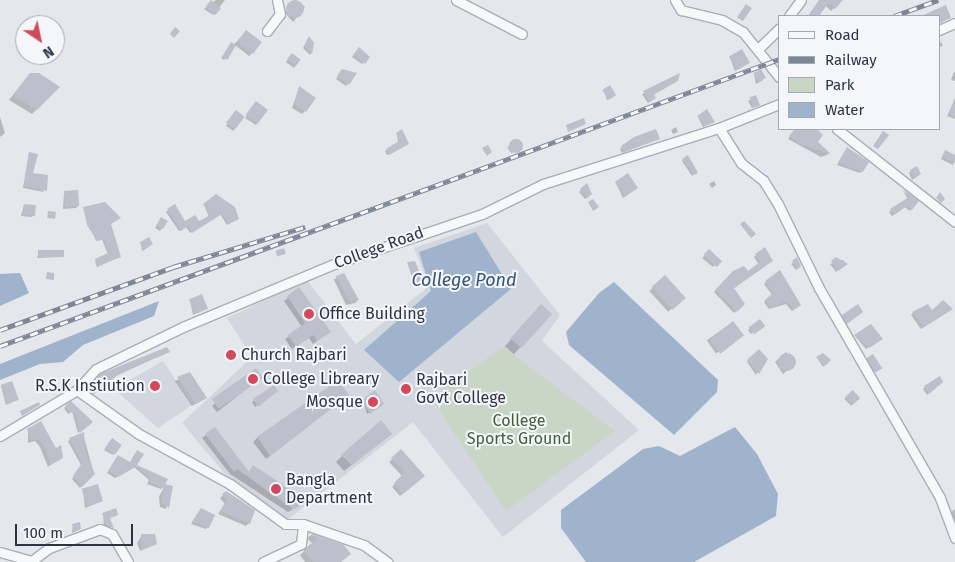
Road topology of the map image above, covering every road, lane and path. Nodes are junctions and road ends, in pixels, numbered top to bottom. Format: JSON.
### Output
{"nodes":[{"id":1,"x":277,"y":0,"type":"edge"},
{"id":2,"x":456,"y":0,"type":"edge"},
{"id":3,"x":675,"y":0,"type":"edge"},
{"id":4,"x":801,"y":0,"type":"edge"},
{"id":5,"x":789,"y":15,"type":"edge"},
{"id":6,"x":955,"y":23,"type":"edge"},
{"id":7,"x":778,"y":30,"type":"edge"},
{"id":8,"x":940,"y":30,"type":"edge"},
{"id":9,"x":267,"y":31,"type":"dead end"},
{"id":10,"x":522,"y":34,"type":"dead end"},
{"id":11,"x":759,"y":48,"type":"junction"},
{"id":12,"x":778,"y":76,"type":"edge"},
{"id":13,"x":778,"y":104,"type":"edge"},
{"id":14,"x":719,"y":128,"type":"junction"},
{"id":15,"x":838,"y":130,"type":"edge"},
{"id":16,"x":955,"y":222,"type":"edge"},
{"id":17,"x":77,"y":390,"type":"junction"},
{"id":18,"x":0,"y":436,"type":"edge"},
{"id":19,"x":303,"y":524,"type":"junction"},
{"id":20,"x":955,"y":538,"type":"edge"},
{"id":21,"x":0,"y":552,"type":"edge"},
{"id":22,"x":34,"y":561,"type":"edge"},
{"id":23,"x":128,"y":562,"type":"edge"},
{"id":24,"x":263,"y":562,"type":"edge"},
{"id":25,"x":387,"y":562,"type":"edge"}],
"edges":[{"from":1,"to":9,"type":"street"},
{"from":2,"to":10,"type":"street"},
{"from":3,"to":11,"type":"street"},
{"from":4,"to":5,"type":"street"},
{"from":6,"to":8,"type":"street"},
{"from":7,"to":11,"type":"street"},
{"from":11,"to":12,"type":"street"},
{"from":13,"to":14,"type":"street","name":"College Road"},
{"from":14,"to":17,"type":"street","name":"College Road"},
{"from":14,"to":20,"type":"street"},
{"from":15,"to":16,"type":"street"},
{"from":17,"to":18,"type":"street","name":"College Road"},
{"from":17,"to":19,"type":"street"},
{"from":19,"to":24,"type":"street"},
{"from":19,"to":25,"type":"street"},
{"from":21,"to":22,"type":"street"},
{"from":22,"to":23,"type":"street"}]}
